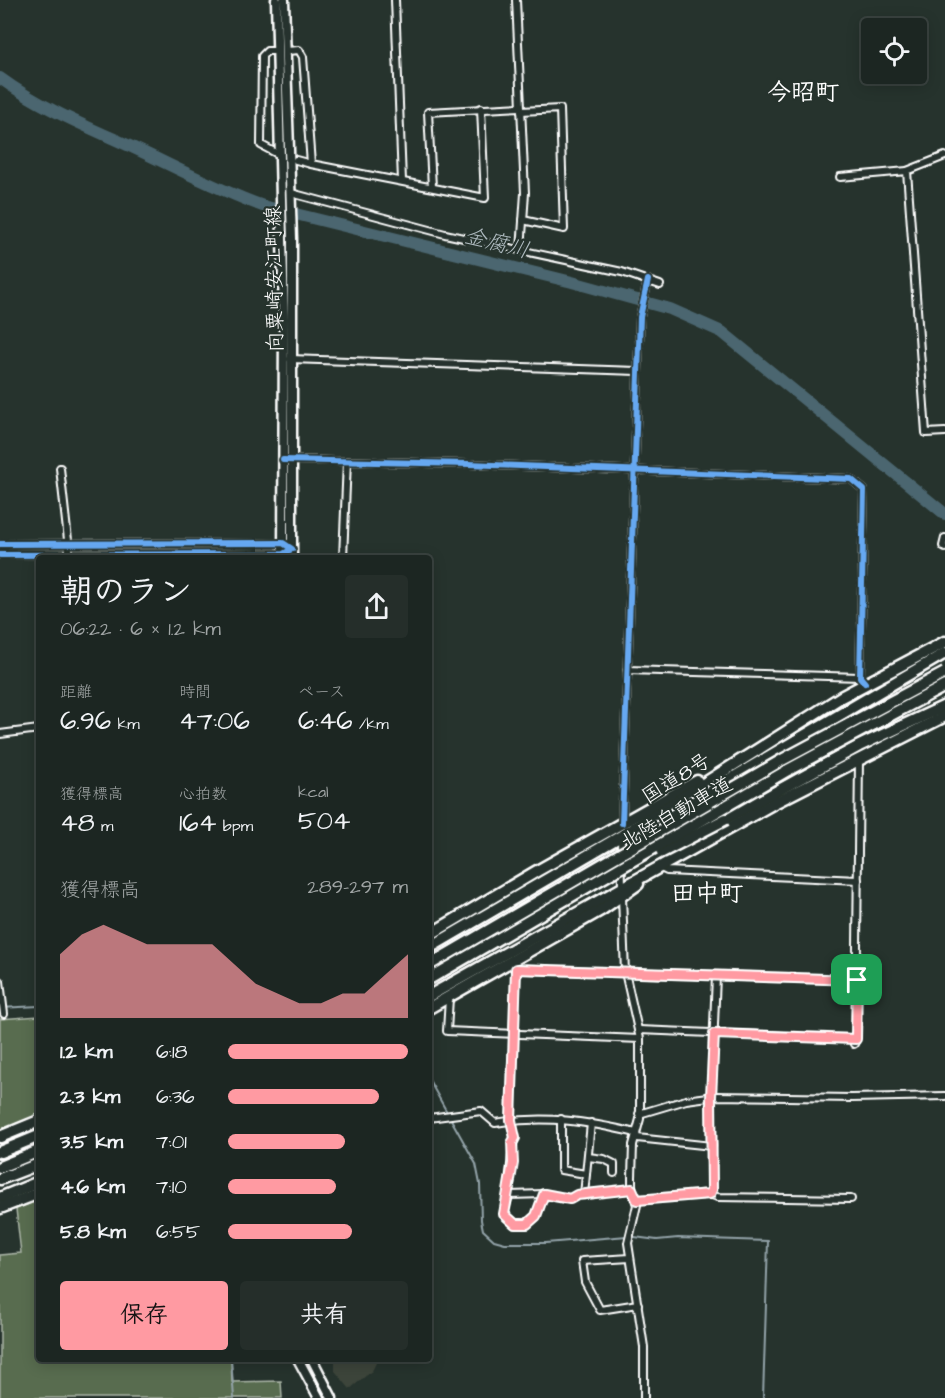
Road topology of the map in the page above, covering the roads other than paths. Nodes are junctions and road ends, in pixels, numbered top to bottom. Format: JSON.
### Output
{"nodes":[{"id":1,"x":276,"y":0,"type":"edge"},
{"id":2,"x":284,"y":0,"type":"edge"},
{"id":3,"x":395,"y":0,"type":"edge"},
{"id":4,"x":516,"y":0,"type":"edge"},
{"id":5,"x":282,"y":51,"type":"junction"},
{"id":6,"x":481,"y":108,"type":"junction"},
{"id":7,"x":520,"y":109,"type":"junction"},
{"id":8,"x":276,"y":153,"type":"dead end"},
{"id":9,"x":945,"y":156,"type":"edge"},
{"id":10,"x":296,"y":160,"type":"dead end"},
{"id":11,"x":310,"y":164,"type":"junction"},
{"id":12,"x":907,"y":171,"type":"junction"},
{"id":13,"x":840,"y":177,"type":"dead end"},
{"id":14,"x":402,"y":181,"type":"junction"},
{"id":15,"x":432,"y":187,"type":"junction"},
{"id":16,"x":286,"y":191,"type":"junction"},
{"id":17,"x":523,"y":220,"type":"junction"},
{"id":18,"x":520,"y":250,"type":"junction"},
{"id":19,"x":648,"y":282,"type":"junction"},
{"id":20,"x":660,"y":285,"type":"dead end"},
{"id":21,"x":288,"y":359,"type":"junction"},
{"id":22,"x":637,"y":371,"type":"junction"},
{"id":23,"x":945,"y":432,"type":"edge"},
{"id":24,"x":288,"y":460,"type":"junction"},
{"id":25,"x":347,"y":461,"type":"junction"},
{"id":26,"x":60,"y":468,"type":"dead end"},
{"id":27,"x":634,"y":470,"type":"junction"},
{"id":28,"x":945,"y":538,"type":"edge"},
{"id":29,"x":68,"y":543,"type":"junction"},
{"id":30,"x":283,"y":543,"type":"junction"},
{"id":31,"x":0,"y":544,"type":"edge"},
{"id":32,"x":945,"y":548,"type":"edge"},
{"id":33,"x":292,"y":553,"type":"edge"},
{"id":34,"x":0,"y":555,"type":"edge"},
{"id":35,"x":69,"y":555,"type":"edge"},
{"id":36,"x":283,"y":555,"type":"edge"},
{"id":37,"x":343,"y":555,"type":"edge"},
{"id":38,"x":36,"y":556,"type":"edge"},
{"id":39,"x":945,"y":642,"type":"edge"},
{"id":40,"x":945,"y":653,"type":"edge"},
{"id":41,"x":627,"y":669,"type":"junction"},
{"id":42,"x":945,"y":673,"type":"edge"},
{"id":43,"x":863,"y":680,"type":"junction"},
{"id":44,"x":945,"y":686,"type":"edge"},
{"id":45,"x":945,"y":706,"type":"edge"},
{"id":46,"x":945,"y":716,"type":"edge"},
{"id":47,"x":36,"y":729,"type":"edge"},
{"id":48,"x":0,"y":734,"type":"edge"},
{"id":49,"x":753,"y":752,"type":"junction"},
{"id":50,"x":859,"y":758,"type":"junction"},
{"id":51,"x":622,"y":823,"type":"junction"},
{"id":52,"x":621,"y":836,"type":"junction"},
{"id":53,"x":659,"y":867,"type":"junction"},
{"id":54,"x":858,"y":880,"type":"junction"},
{"id":55,"x":556,"y":892,"type":"junction"},
{"id":56,"x":621,"y":892,"type":"junction"},
{"id":57,"x":530,"y":922,"type":"junction"},
{"id":58,"x":432,"y":933,"type":"edge"},
{"id":59,"x":432,"y":946,"type":"edge"},
{"id":60,"x":432,"y":963,"type":"edge"},
{"id":61,"x":512,"y":967,"type":"junction"},
{"id":62,"x":625,"y":972,"type":"junction"},
{"id":63,"x":716,"y":976,"type":"junction"},
{"id":64,"x":432,"y":977,"type":"edge"},
{"id":65,"x":857,"y":980,"type":"junction"},
{"id":66,"x":0,"y":981,"type":"edge"},
{"id":67,"x":432,"y":994,"type":"edge"},
{"id":68,"x":448,"y":998,"type":"junction"},
{"id":69,"x":432,"y":1006,"type":"edge"},
{"id":70,"x":3,"y":1010,"type":"dead end"},
{"id":71,"x":639,"y":1030,"type":"junction"},
{"id":72,"x":514,"y":1034,"type":"junction"},
{"id":73,"x":714,"y":1034,"type":"junction"},
{"id":74,"x":640,"y":1039,"type":"junction"},
{"id":75,"x":945,"y":1096,"type":"edge"},
{"id":76,"x":711,"y":1097,"type":"junction"},
{"id":77,"x":639,"y":1114,"type":"junction"},
{"id":78,"x":432,"y":1118,"type":"edge"},
{"id":79,"x":561,"y":1119,"type":"junction"},
{"id":80,"x":511,"y":1120,"type":"junction"},
{"id":81,"x":36,"y":1122,"type":"edge"},
{"id":82,"x":591,"y":1123,"type":"junction"},
{"id":83,"x":636,"y":1133,"type":"junction"},
{"id":84,"x":0,"y":1137,"type":"edge"},
{"id":85,"x":36,"y":1137,"type":"edge"},
{"id":86,"x":712,"y":1146,"type":"junction"},
{"id":87,"x":0,"y":1152,"type":"edge"},
{"id":88,"x":36,"y":1152,"type":"edge"},
{"id":89,"x":588,"y":1157,"type":"junction"},
{"id":90,"x":36,"y":1165,"type":"edge"},
{"id":91,"x":0,"y":1167,"type":"edge"},
{"id":92,"x":614,"y":1173,"type":"dead end"},
{"id":93,"x":586,"y":1174,"type":"junction"},
{"id":94,"x":0,"y":1179,"type":"edge"},
{"id":95,"x":36,"y":1183,"type":"edge"},
{"id":96,"x":632,"y":1189,"type":"junction"},
{"id":97,"x":36,"y":1194,"type":"edge"},
{"id":98,"x":544,"y":1194,"type":"junction"},
{"id":99,"x":710,"y":1194,"type":"junction"},
{"id":100,"x":509,"y":1195,"type":"junction"},
{"id":101,"x":584,"y":1195,"type":"junction"},
{"id":102,"x":851,"y":1199,"type":"dead end"},
{"id":103,"x":1,"y":1200,"type":"edge"},
{"id":104,"x":637,"y":1200,"type":"junction"},
{"id":105,"x":630,"y":1258,"type":"junction"},
{"id":106,"x":638,"y":1304,"type":"junction"},
{"id":107,"x":300,"y":1362,"type":"edge"},
{"id":108,"x":313,"y":1362,"type":"edge"},
{"id":109,"x":319,"y":1398,"type":"edge"},
{"id":110,"x":330,"y":1398,"type":"edge"},
{"id":111,"x":644,"y":1398,"type":"edge"}],
"edges":[{"from":1,"to":5,"type":"main road","name":"向粟崎安江町線"},
{"from":2,"to":5,"type":"main road","name":"向粟崎安江町線"},
{"from":3,"to":14,"type":"street"},
{"from":4,"to":7,"type":"street"},
{"from":5,"to":8,"type":"street"},
{"from":5,"to":11,"type":"street"},
{"from":5,"to":16,"type":"main road","name":"向粟崎安江町線"},
{"from":6,"to":7,"type":"street"},
{"from":6,"to":15,"type":"street"},
{"from":6,"to":15,"type":"street"},
{"from":7,"to":17,"type":"street"},
{"from":7,"to":17,"type":"street"},
{"from":9,"to":12,"type":"street"},
{"from":10,"to":11,"type":"street"},
{"from":11,"to":14,"type":"street"},
{"from":12,"to":13,"type":"street"},
{"from":12,"to":23,"type":"street"},
{"from":14,"to":15,"type":"street"},
{"from":16,"to":18,"type":"street"},
{"from":16,"to":21,"type":"main road","name":"向粟崎安江町線"},
{"from":17,"to":18,"type":"street"},
{"from":18,"to":19,"type":"street"},
{"from":19,"to":20,"type":"street"},
{"from":19,"to":22,"type":"street"},
{"from":21,"to":22,"type":"street"},
{"from":21,"to":24,"type":"main road","name":"向粟崎安江町線"},
{"from":22,"to":27,"type":"street"},
{"from":24,"to":25,"type":"street"},
{"from":24,"to":30,"type":"main road","name":"向粟崎安江町線"},
{"from":24,"to":33,"type":"main road","name":"向粟崎安江町線"},
{"from":25,"to":27,"type":"street"},
{"from":25,"to":37,"type":"street"},
{"from":26,"to":29,"type":"street"},
{"from":27,"to":41,"type":"street"},
{"from":27,"to":43,"type":"street"},
{"from":28,"to":32,"type":"street"},
{"from":29,"to":30,"type":"street"},
{"from":29,"to":31,"type":"street"},
{"from":29,"to":35,"type":"street"},
{"from":30,"to":33,"type":"street"},
{"from":30,"to":36,"type":"main road","name":"向粟崎安江町線"},
{"from":34,"to":38,"type":"street"},
{"from":39,"to":43,"type":"highway","name":"国道8号"},
{"from":40,"to":55,"type":"highway","bridge":true},
{"from":41,"to":43,"type":"street"},
{"from":41,"to":51,"type":"street"},
{"from":42,"to":55,"type":"highway","name":"北陸自動車道","bridge":true},
{"from":43,"to":49,"type":"highway","name":"国道8号"},
{"from":44,"to":57,"type":"highway","name":"北陸自動車道","bridge":true},
{"from":45,"to":57,"type":"highway","bridge":true},
{"from":46,"to":50,"type":"highway"},
{"from":47,"to":48,"type":"street"},
{"from":49,"to":51,"type":"highway"},
{"from":49,"to":52,"type":"highway","name":"国道8号"},
{"from":50,"to":53,"type":"highway"},
{"from":50,"to":54,"type":"street"},
{"from":51,"to":58,"type":"highway"},
{"from":52,"to":56,"type":"street"},
{"from":52,"to":59,"type":"highway","name":"国道8号"},
{"from":53,"to":54,"type":"street"},
{"from":53,"to":56,"type":"highway"},
{"from":54,"to":65,"type":"street"},
{"from":55,"to":60,"type":"highway","name":"北陸自動車道","bridge":true},
{"from":56,"to":61,"type":"highway"},
{"from":56,"to":62,"type":"street"},
{"from":56,"to":67,"type":"highway"},
{"from":57,"to":64,"type":"highway","name":"北陸自動車道","bridge":true},
{"from":61,"to":62,"type":"street"},
{"from":61,"to":68,"type":"highway"},
{"from":61,"to":72,"type":"street"},
{"from":62,"to":63,"type":"street"},
{"from":62,"to":71,"type":"street"},
{"from":63,"to":65,"type":"street"},
{"from":63,"to":73,"type":"street"},
{"from":65,"to":73,"type":"street"},
{"from":66,"to":70,"type":"street"},
{"from":68,"to":69,"type":"highway"},
{"from":68,"to":72,"type":"street"},
{"from":71,"to":73,"type":"street"},
{"from":71,"to":74,"type":"street"},
{"from":72,"to":74,"type":"street"},
{"from":72,"to":80,"type":"street"},
{"from":73,"to":76,"type":"street"},
{"from":74,"to":77,"type":"street"},
{"from":75,"to":76,"type":"street"},
{"from":76,"to":77,"type":"street"},
{"from":76,"to":86,"type":"street"},
{"from":77,"to":83,"type":"street"},
{"from":78,"to":80,"type":"street"},
{"from":79,"to":80,"type":"street"},
{"from":79,"to":82,"type":"street"},
{"from":79,"to":93,"type":"street"},
{"from":80,"to":100,"type":"street"},
{"from":81,"to":84,"type":"highway"},
{"from":82,"to":83,"type":"street"},
{"from":82,"to":89,"type":"street"},
{"from":83,"to":86,"type":"street"},
{"from":83,"to":96,"type":"street"},
{"from":85,"to":87,"type":"highway"},
{"from":86,"to":99,"type":"street"},
{"from":88,"to":91,"type":"highway"},
{"from":89,"to":92,"type":"street"},
{"from":89,"to":93,"type":"street"},
{"from":90,"to":94,"type":"highway"},
{"from":93,"to":101,"type":"street"},
{"from":95,"to":103,"type":"highway"},
{"from":96,"to":101,"type":"street"},
{"from":96,"to":104,"type":"street"},
{"from":97,"to":103,"type":"highway"},
{"from":98,"to":100,"type":"street"},
{"from":98,"to":100,"type":"street"},
{"from":98,"to":101,"type":"street"},
{"from":99,"to":102,"type":"street"},
{"from":99,"to":104,"type":"street"},
{"from":104,"to":105,"type":"street"},
{"from":105,"to":106,"type":"street"},
{"from":105,"to":106,"type":"street"},
{"from":106,"to":111,"type":"street"},
{"from":107,"to":109,"type":"main road"},
{"from":108,"to":110,"type":"main road"}]}
